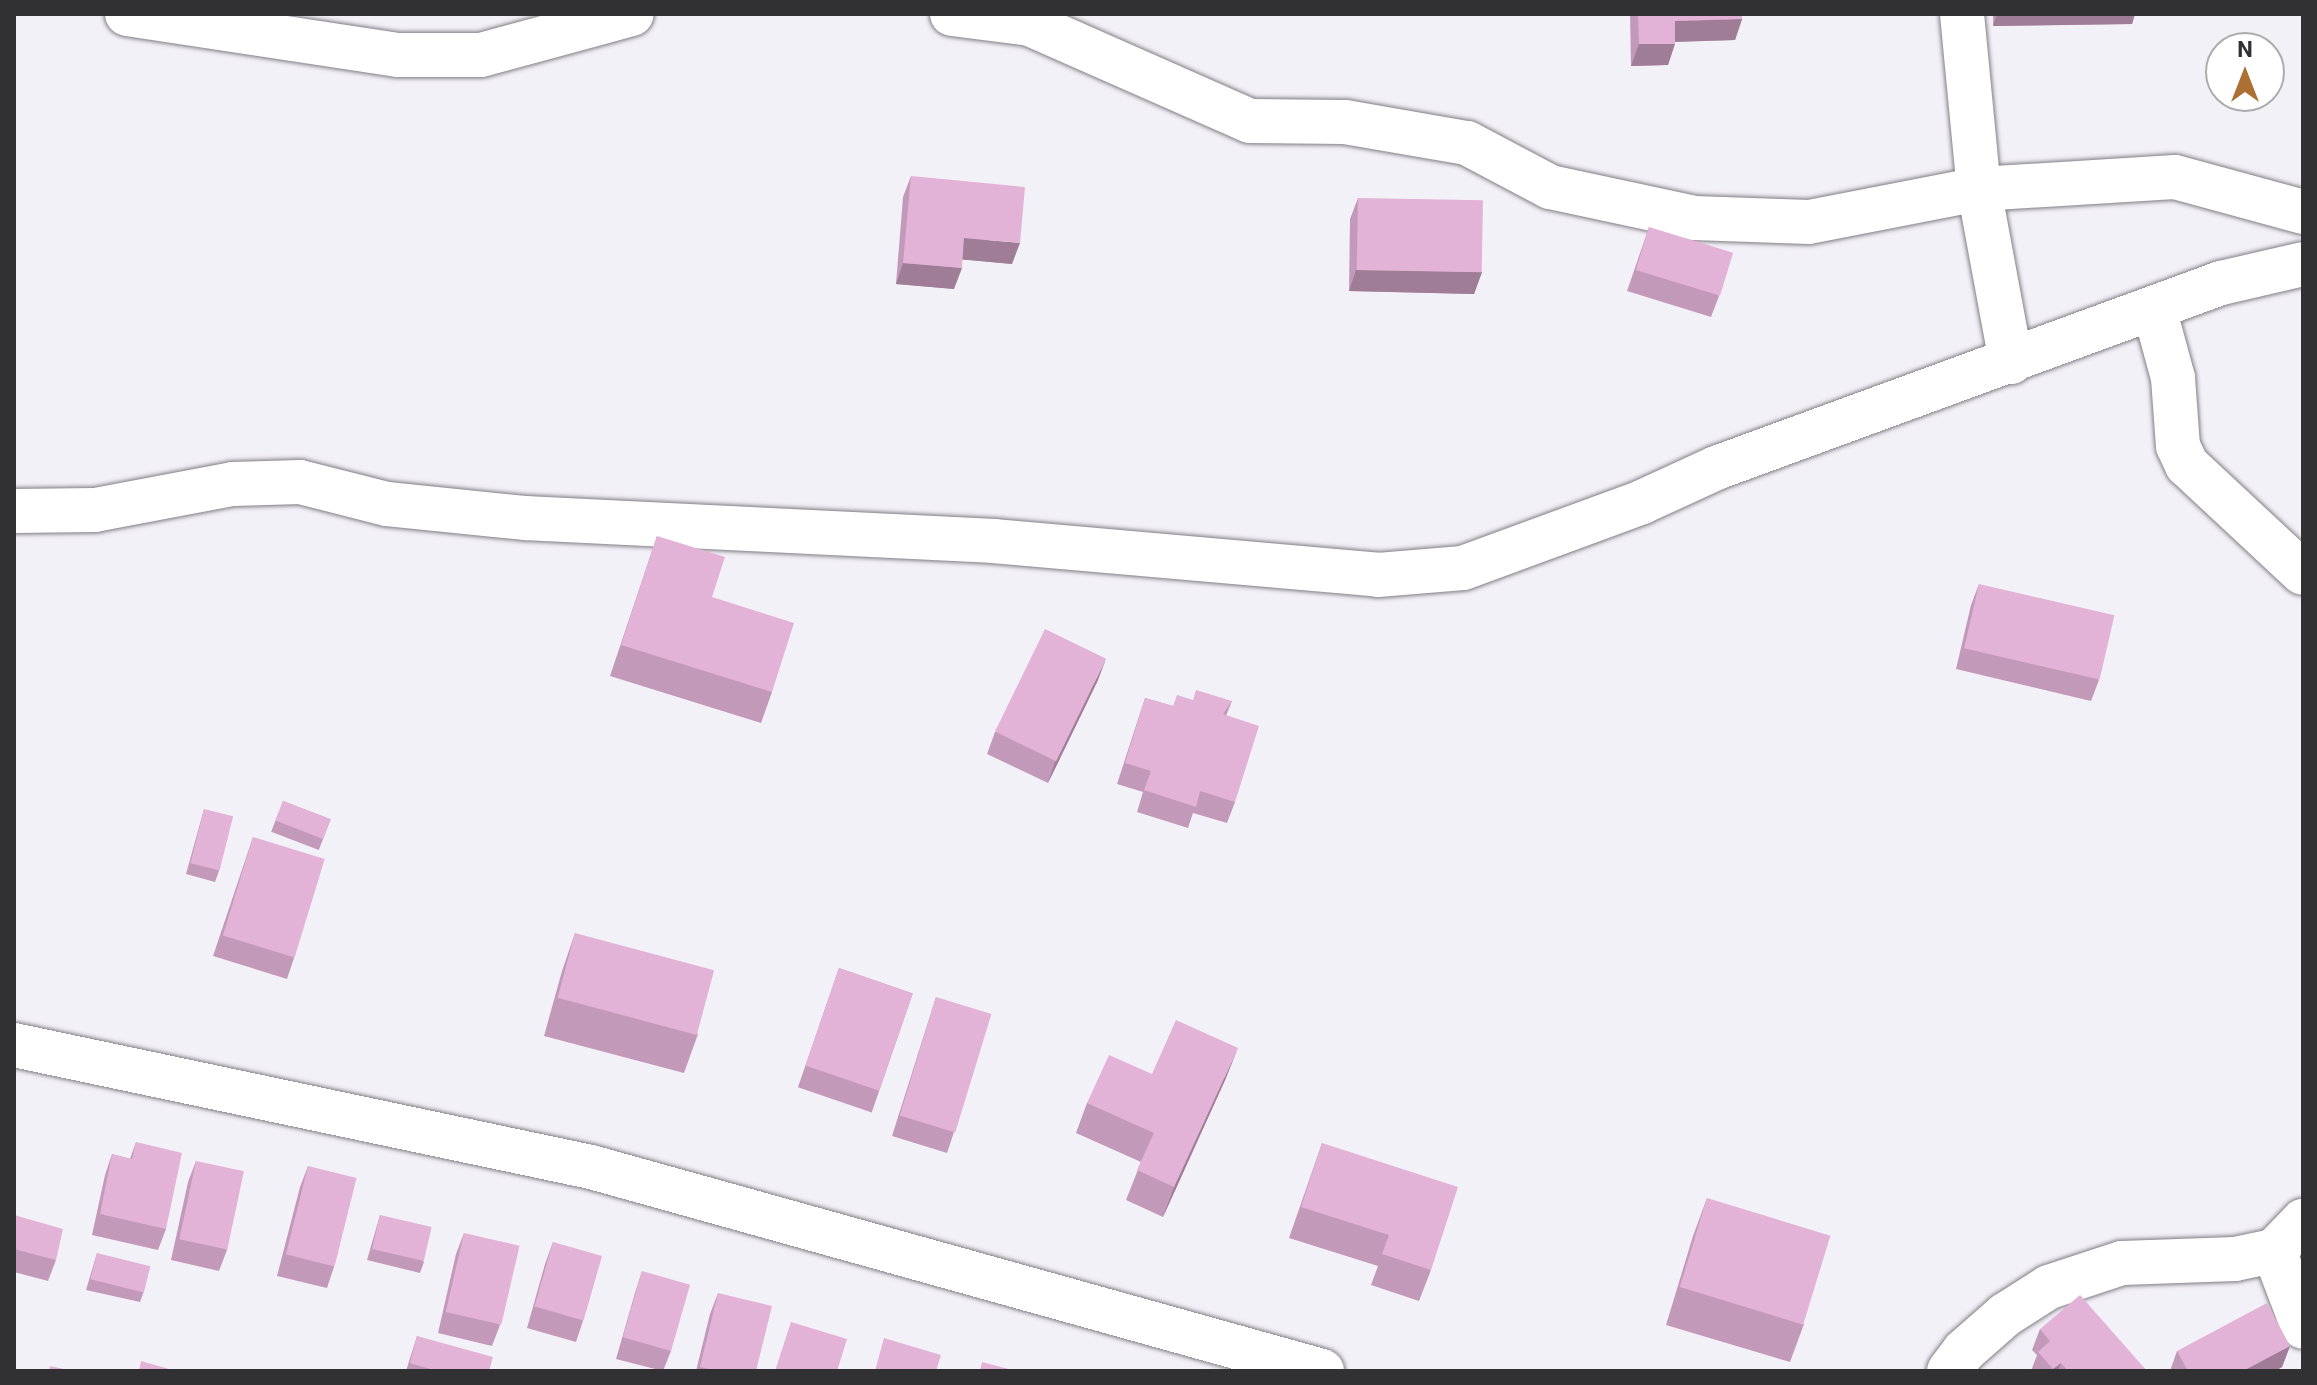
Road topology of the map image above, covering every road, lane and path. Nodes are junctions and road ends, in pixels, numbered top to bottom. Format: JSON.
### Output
{"nodes":[{"id":1,"x":127,"y":14,"type":"edge"},
{"id":2,"x":632,"y":14,"type":"edge"},
{"id":3,"x":952,"y":14,"type":"edge"},
{"id":4,"x":1962,"y":14,"type":"edge"},
{"id":5,"x":1979,"y":189,"type":"junction"},
{"id":6,"x":2303,"y":212,"type":"edge"},
{"id":7,"x":2303,"y":264,"type":"edge"},
{"id":8,"x":2154,"y":308,"type":"junction"},
{"id":9,"x":2011,"y":362,"type":"junction"},
{"id":10,"x":14,"y":511,"type":"edge"},
{"id":11,"x":2303,"y":573,"type":"edge"},
{"id":12,"x":14,"y":1045,"type":"edge"},
{"id":13,"x":2289,"y":1236,"type":"edge"},
{"id":14,"x":2303,"y":1327,"type":"edge"},
{"id":15,"x":1215,"y":1357,"type":"edge"},
{"id":16,"x":1322,"y":1371,"type":"edge"},
{"id":17,"x":1949,"y":1371,"type":"edge"}],
"edges":[{"from":1,"to":2,"type":"street"},
{"from":3,"to":5,"type":"street"},
{"from":4,"to":5,"type":"street"},
{"from":5,"to":6,"type":"street"},
{"from":5,"to":9,"type":"street"},
{"from":7,"to":8,"type":"street"},
{"from":8,"to":9,"type":"street"},
{"from":8,"to":11,"type":"street"},
{"from":9,"to":10,"type":"street"},
{"from":12,"to":15,"type":"street"},
{"from":13,"to":14,"type":"street"},
{"from":13,"to":17,"type":"street"},
{"from":15,"to":16,"type":"street"}]}
